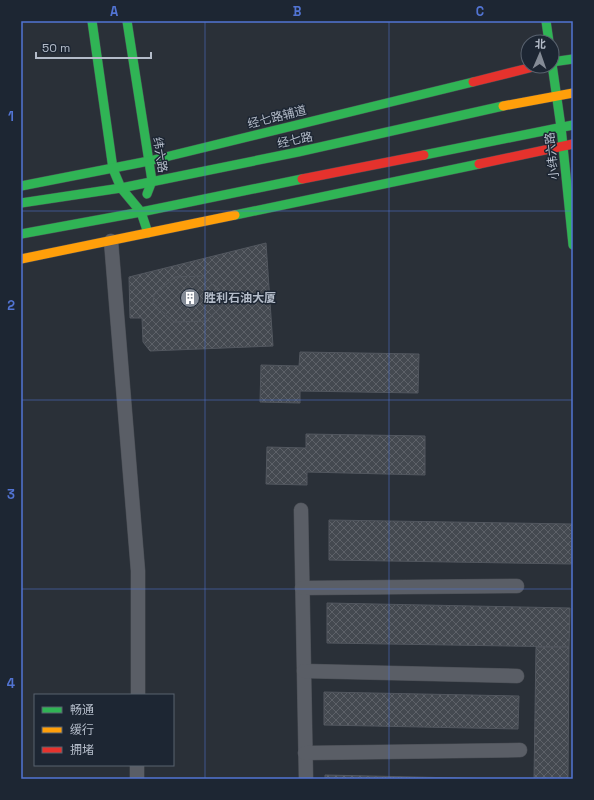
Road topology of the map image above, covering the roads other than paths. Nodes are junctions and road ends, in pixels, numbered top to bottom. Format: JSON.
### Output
{"nodes":[{"id":1,"x":92,"y":21,"type":"edge"},
{"id":2,"x":127,"y":21,"type":"edge"},
{"id":3,"x":546,"y":21,"type":"edge"},
{"id":4,"x":548,"y":34,"type":"edge"},
{"id":5,"x":573,"y":59,"type":"edge"},
{"id":6,"x":560,"y":61,"type":"edge"},
{"id":7,"x":520,"y":70,"type":"edge"},
{"id":8,"x":553,"y":74,"type":"edge"},
{"id":9,"x":573,"y":93,"type":"edge"},
{"id":10,"x":556,"y":96,"type":"junction"},
{"id":11,"x":573,"y":125,"type":"edge"},
{"id":12,"x":561,"y":127,"type":"junction"},
{"id":13,"x":573,"y":144,"type":"edge"},
{"id":14,"x":562,"y":146,"type":"junction"},
{"id":15,"x":149,"y":161,"type":"junction"},
{"id":16,"x":113,"y":169,"type":"junction"},
{"id":17,"x":152,"y":181,"type":"junction"},
{"id":18,"x":21,"y":186,"type":"edge"},
{"id":19,"x":121,"y":188,"type":"junction"},
{"id":20,"x":21,"y":203,"type":"edge"},
{"id":21,"x":141,"y":212,"type":"junction"},
{"id":22,"x":21,"y":234,"type":"edge"},
{"id":23,"x":148,"y":234,"type":"junction"},
{"id":24,"x":111,"y":241,"type":"junction"},
{"id":25,"x":573,"y":245,"type":"edge"},
{"id":26,"x":21,"y":259,"type":"edge"},
{"id":27,"x":301,"y":510,"type":"dead end"},
{"id":28,"x":517,"y":586,"type":"dead end"},
{"id":29,"x":302,"y":588,"type":"junction"},
{"id":30,"x":304,"y":671,"type":"junction"},
{"id":31,"x":517,"y":676,"type":"dead end"},
{"id":32,"x":138,"y":694,"type":"edge"},
{"id":33,"x":520,"y":750,"type":"dead end"},
{"id":34,"x":305,"y":753,"type":"junction"},
{"id":35,"x":138,"y":766,"type":"edge"},
{"id":36,"x":137,"y":779,"type":"edge"},
{"id":37,"x":306,"y":779,"type":"edge"}],
"edges":[{"from":1,"to":16,"type":"main road"},
{"from":2,"to":15,"type":"main road","name":"纬六路"},
{"from":3,"to":4,"type":"main road"},
{"from":5,"to":6,"type":"main road"},
{"from":7,"to":15,"type":"main road","name":"经七路辅道"},
{"from":8,"to":10,"type":"main road","name":"小纬六路"},
{"from":9,"to":10,"type":"main road","name":"经七路"},
{"from":10,"to":12,"type":"main road","name":"小纬六路"},
{"from":10,"to":17,"type":"main road","name":"经七路"},
{"from":11,"to":12,"type":"main road"},
{"from":12,"to":14,"type":"main road","name":"小纬六路"},
{"from":12,"to":21,"type":"main road"},
{"from":13,"to":14,"type":"main road"},
{"from":14,"to":23,"type":"main road"},
{"from":14,"to":25,"type":"main road","name":"小纬六路"},
{"from":15,"to":16,"type":"main road","name":"经七路辅道"},
{"from":15,"to":17,"type":"main road","name":"纬六路"},
{"from":16,"to":18,"type":"main road","name":"经七路辅道"},
{"from":16,"to":19,"type":"main road"},
{"from":17,"to":19,"type":"main road","name":"经七路"},
{"from":17,"to":21,"type":"main road","name":"纬六路"},
{"from":19,"to":20,"type":"main road","name":"经七路"},
{"from":19,"to":21,"type":"main road"},
{"from":21,"to":22,"type":"main road"},
{"from":21,"to":23,"type":"main road"},
{"from":23,"to":24,"type":"main road"},
{"from":24,"to":26,"type":"main road"},
{"from":24,"to":32,"type":"street"},
{"from":27,"to":29,"type":"street"},
{"from":28,"to":29,"type":"street"},
{"from":29,"to":30,"type":"street"},
{"from":30,"to":31,"type":"street"},
{"from":30,"to":34,"type":"street"},
{"from":33,"to":34,"type":"street"},
{"from":34,"to":37,"type":"street"},
{"from":35,"to":36,"type":"street"}]}
